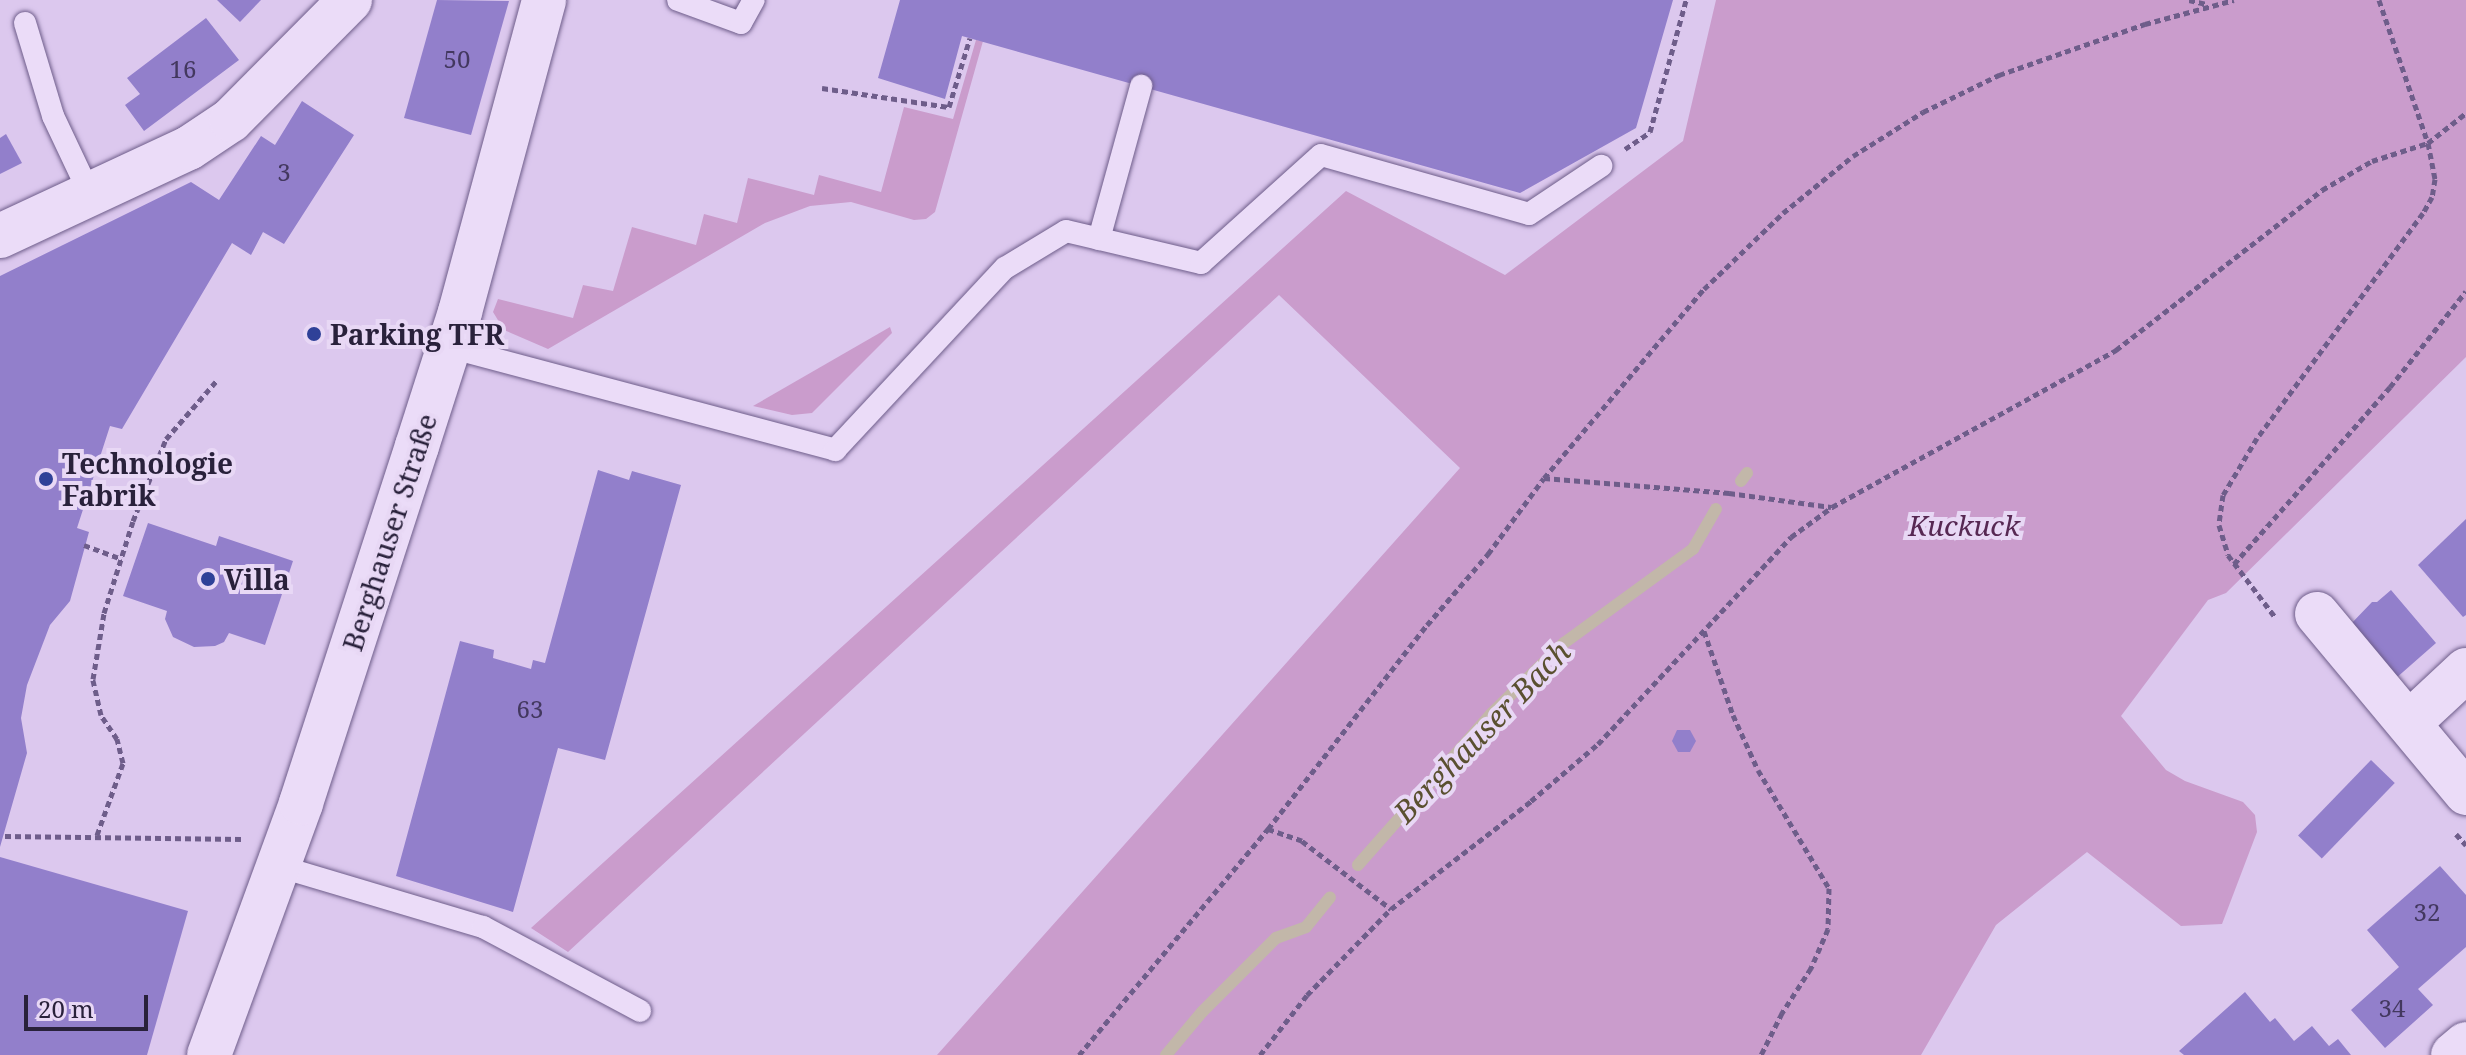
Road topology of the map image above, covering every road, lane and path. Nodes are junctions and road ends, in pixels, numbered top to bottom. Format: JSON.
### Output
{"nodes":[{"id":1,"x":350,"y":0,"type":"edge"},
{"id":2,"x":544,"y":0,"type":"edge"},
{"id":3,"x":678,"y":0,"type":"edge"},
{"id":4,"x":754,"y":0,"type":"edge"},
{"id":5,"x":1686,"y":0,"type":"edge"},
{"id":6,"x":2189,"y":0,"type":"edge"},
{"id":7,"x":2234,"y":0,"type":"edge"},
{"id":8,"x":2379,"y":0,"type":"edge"},
{"id":9,"x":2210,"y":5,"type":"junction"},
{"id":10,"x":25,"y":23,"type":"dead end"},
{"id":11,"x":970,"y":38,"type":"dead end"},
{"id":12,"x":1141,"y":86,"type":"dead end"},
{"id":13,"x":822,"y":88,"type":"dead end"},
{"id":14,"x":2466,"y":113,"type":"edge"},
{"id":15,"x":2428,"y":143,"type":"junction"},
{"id":16,"x":1601,"y":166,"type":"joint"},
{"id":17,"x":89,"y":192,"type":"junction"},
{"id":18,"x":0,"y":236,"type":"edge"},
{"id":19,"x":1099,"y":239,"type":"junction"},
{"id":20,"x":2466,"y":291,"type":"edge"},
{"id":21,"x":449,"y":347,"type":"junction"},
{"id":22,"x":218,"y":379,"type":"dead end"},
{"id":23,"x":1544,"y":478,"type":"junction"},
{"id":24,"x":1832,"y":507,"type":"junction"},
{"id":25,"x":84,"y":545,"type":"dead end"},
{"id":26,"x":122,"y":559,"type":"junction"},
{"id":27,"x":2234,"y":564,"type":"junction"},
{"id":28,"x":2301,"y":622,"type":"joint"},
{"id":29,"x":1704,"y":631,"type":"junction"},
{"id":30,"x":2466,"y":670,"type":"edge"},
{"id":31,"x":2409,"y":723,"type":"junction"},
{"id":32,"x":2461,"y":813,"type":"edge"},
{"id":33,"x":1268,"y":829,"type":"junction"},
{"id":34,"x":97,"y":835,"type":"junction"},
{"id":35,"x":5,"y":836,"type":"dead end"},
{"id":36,"x":2466,"y":845,"type":"edge"},
{"id":37,"x":282,"y":853,"type":"junction"},
{"id":38,"x":1391,"y":909,"type":"junction"},
{"id":39,"x":640,"y":1011,"type":"dead end"},
{"id":40,"x":2466,"y":1044,"type":"edge"},
{"id":41,"x":209,"y":1055,"type":"edge"},
{"id":42,"x":1079,"y":1055,"type":"edge"},
{"id":43,"x":1260,"y":1055,"type":"edge"},
{"id":44,"x":1761,"y":1055,"type":"edge"},
{"id":45,"x":2453,"y":1055,"type":"edge"}],
"edges":[{"from":1,"to":17,"type":"street"},
{"from":2,"to":21,"type":"street","name":"Berghauser Straße"},
{"from":3,"to":4,"type":"lane"},
{"from":5,"to":16,"type":"path"},
{"from":6,"to":9,"type":"path"},
{"from":7,"to":9,"type":"path"},
{"from":8,"to":15,"type":"path"},
{"from":9,"to":23,"type":"path"},
{"from":10,"to":17,"type":"lane"},
{"from":11,"to":13,"type":"path"},
{"from":12,"to":19,"type":"lane"},
{"from":14,"to":15,"type":"path"},
{"from":15,"to":24,"type":"path"},
{"from":15,"to":27,"type":"path"},
{"from":16,"to":19,"type":"lane"},
{"from":17,"to":18,"type":"street"},
{"from":19,"to":21,"type":"lane"},
{"from":20,"to":27,"type":"path"},
{"from":21,"to":37,"type":"street","name":"Berghauser Straße"},
{"from":22,"to":26,"type":"path"},
{"from":23,"to":24,"type":"path"},
{"from":23,"to":33,"type":"path"},
{"from":24,"to":29,"type":"path"},
{"from":25,"to":26,"type":"path"},
{"from":26,"to":34,"type":"path"},
{"from":27,"to":28,"type":"path"},
{"from":28,"to":31,"type":"street"},
{"from":29,"to":38,"type":"path"},
{"from":29,"to":44,"type":"path"},
{"from":30,"to":31,"type":"street"},
{"from":31,"to":32,"type":"street"},
{"from":32,"to":36,"type":"path"},
{"from":33,"to":38,"type":"path"},
{"from":33,"to":42,"type":"path"},
{"from":34,"to":35,"type":"path"},
{"from":34,"to":37,"type":"path"},
{"from":37,"to":39,"type":"lane"},
{"from":37,"to":41,"type":"street","name":"Berghauser Straße"},
{"from":38,"to":43,"type":"path"},
{"from":40,"to":45,"type":"street"}]}
